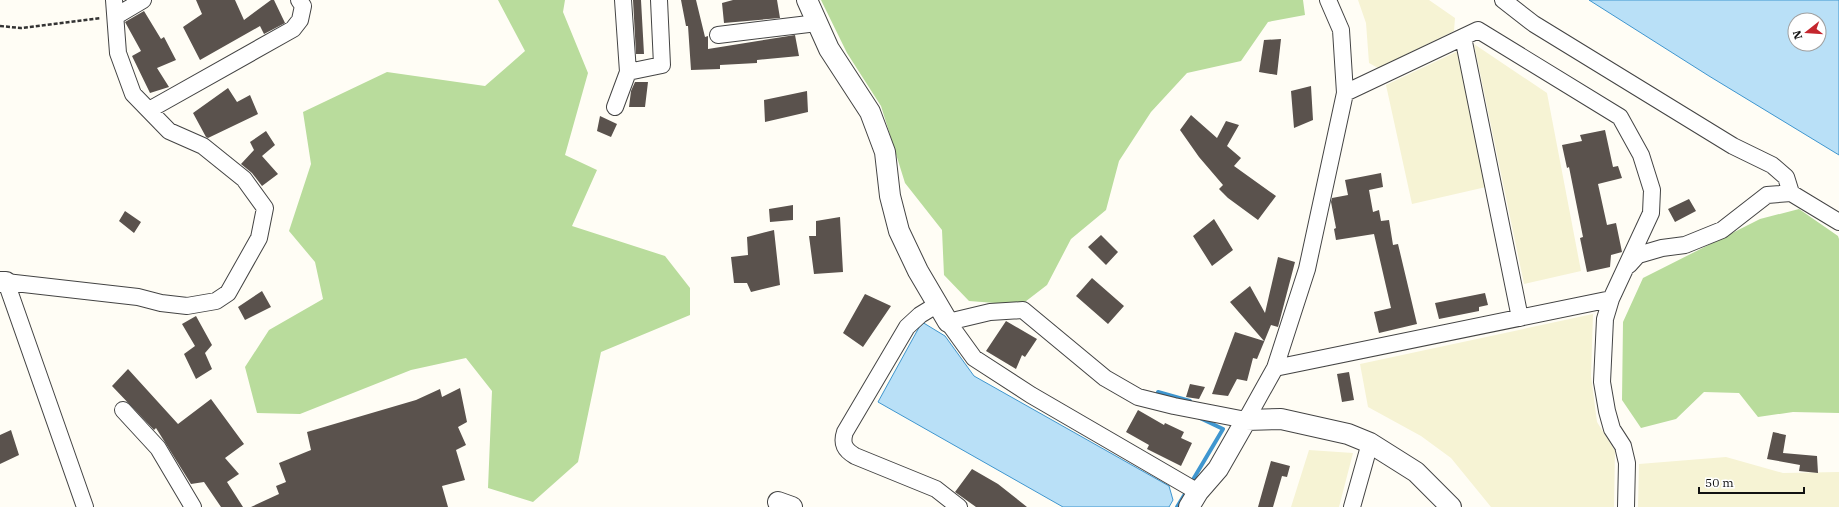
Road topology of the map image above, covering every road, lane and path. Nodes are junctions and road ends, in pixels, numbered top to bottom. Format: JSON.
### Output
{"nodes":[{"id":1,"x":114,"y":0,"type":"edge"},
{"id":2,"x":143,"y":0,"type":"edge"},
{"id":3,"x":299,"y":0,"type":"edge"},
{"id":4,"x":623,"y":0,"type":"edge"},
{"id":5,"x":659,"y":0,"type":"edge"},
{"id":6,"x":807,"y":0,"type":"edge"},
{"id":7,"x":1328,"y":0,"type":"edge"},
{"id":8,"x":1502,"y":0,"type":"edge"},
{"id":9,"x":116,"y":16,"type":"junction"},
{"id":10,"x":817,"y":23,"type":"junction"},
{"id":11,"x":0,"y":26,"type":"edge"},
{"id":12,"x":718,"y":35,"type":"dead end"},
{"id":13,"x":1463,"y":37,"type":"junction"},
{"id":14,"x":628,"y":72,"type":"junction"},
{"id":15,"x":1345,"y":93,"type":"junction"},
{"id":16,"x":615,"y":107,"type":"dead end"},
{"id":17,"x":149,"y":110,"type":"junction"},
{"id":18,"x":1791,"y":193,"type":"junction"},
{"id":19,"x":1839,"y":222,"type":"edge"},
{"id":20,"x":1624,"y":271,"type":"junction"},
{"id":21,"x":3,"y":282,"type":"edge"},
{"id":22,"x":1611,"y":299,"type":"junction"},
{"id":23,"x":938,"y":304,"type":"junction"},
{"id":24,"x":1520,"y":318,"type":"junction"},
{"id":25,"x":948,"y":322,"type":"junction"},
{"id":26,"x":1275,"y":368,"type":"junction"},
{"id":27,"x":123,"y":410,"type":"dead end"},
{"id":28,"x":1246,"y":420,"type":"junction"},
{"id":29,"x":1370,"y":443,"type":"junction"},
{"id":30,"x":1193,"y":500,"type":"edge"},
{"id":31,"x":85,"y":507,"type":"edge"},
{"id":32,"x":193,"y":507,"type":"edge"},
{"id":33,"x":959,"y":507,"type":"edge"},
{"id":34,"x":1352,"y":507,"type":"edge"},
{"id":35,"x":1451,"y":507,"type":"edge"},
{"id":36,"x":1626,"y":507,"type":"edge"}],
"edges":[{"from":1,"to":9,"type":"street"},
{"from":2,"to":9,"type":"street"},
{"from":3,"to":17,"type":"street"},
{"from":4,"to":14,"type":"street"},
{"from":5,"to":14,"type":"street"},
{"from":6,"to":10,"type":"street"},
{"from":7,"to":15,"type":"street"},
{"from":8,"to":18,"type":"street"},
{"from":9,"to":11,"type":"path"},
{"from":9,"to":17,"type":"street"},
{"from":10,"to":12,"type":"street"},
{"from":10,"to":23,"type":"street"},
{"from":13,"to":15,"type":"street"},
{"from":13,"to":20,"type":"street"},
{"from":13,"to":24,"type":"street"},
{"from":14,"to":16,"type":"street"},
{"from":15,"to":26,"type":"street"},
{"from":17,"to":21,"type":"street"},
{"from":18,"to":19,"type":"street"},
{"from":18,"to":20,"type":"street"},
{"from":20,"to":22,"type":"street"},
{"from":21,"to":31,"type":"street"},
{"from":22,"to":24,"type":"street"},
{"from":22,"to":36,"type":"street"},
{"from":23,"to":25,"type":"street"},
{"from":23,"to":33,"type":"street"},
{"from":24,"to":26,"type":"street"},
{"from":25,"to":28,"type":"street"},
{"from":25,"to":30,"type":"street"},
{"from":26,"to":28,"type":"street"},
{"from":27,"to":32,"type":"street"},
{"from":28,"to":29,"type":"street"},
{"from":28,"to":30,"type":"street"},
{"from":29,"to":34,"type":"street"},
{"from":29,"to":35,"type":"street"}]}
